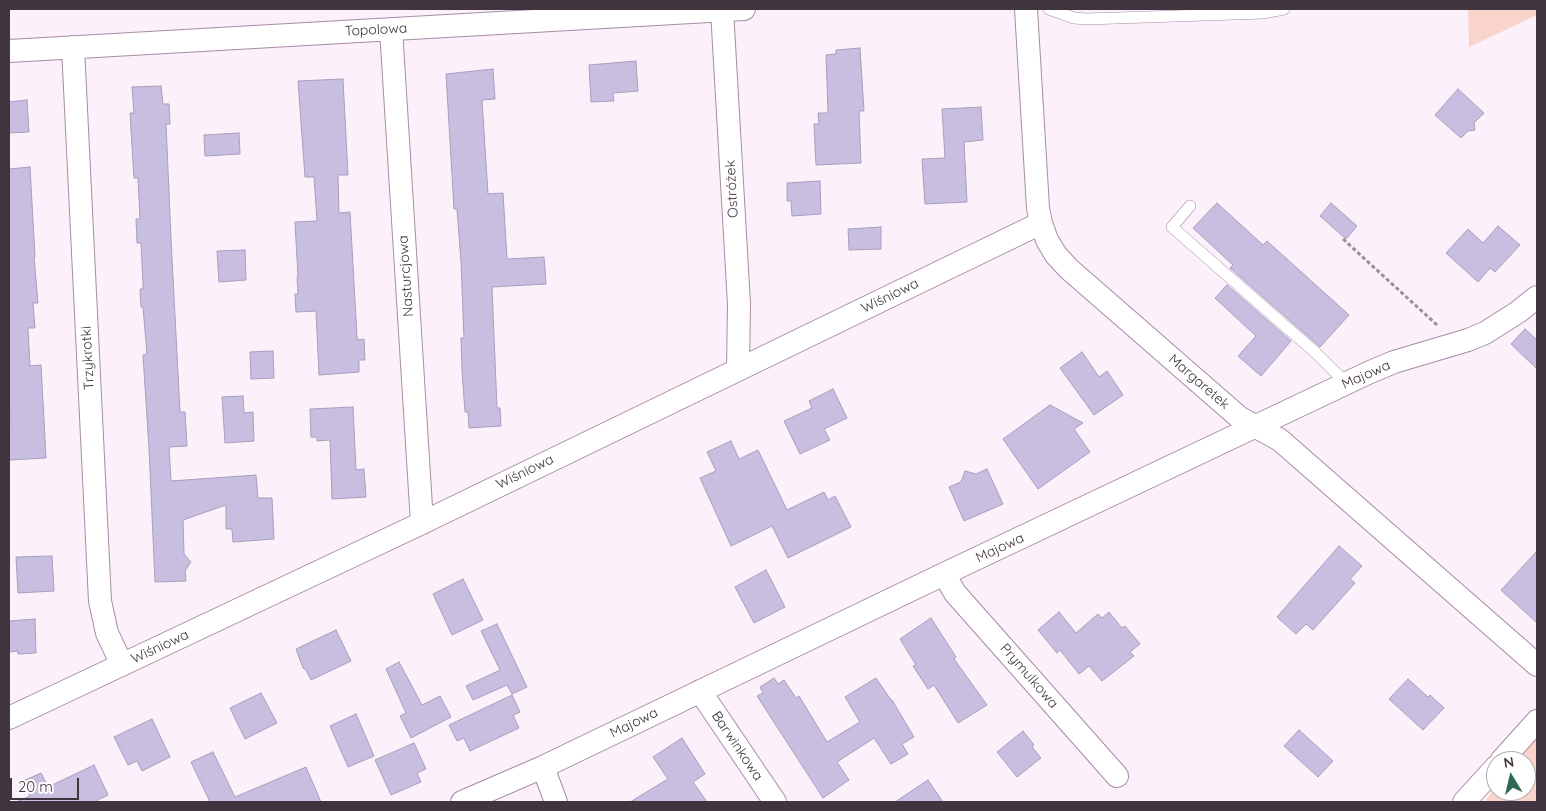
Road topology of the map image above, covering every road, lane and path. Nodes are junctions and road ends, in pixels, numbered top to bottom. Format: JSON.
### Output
{"nodes":[{"id":1,"x":733,"y":9,"type":"edge"},
{"id":2,"x":1026,"y":9,"type":"edge"},
{"id":3,"x":1049,"y":9,"type":"edge"},
{"id":4,"x":1284,"y":9,"type":"edge"},
{"id":5,"x":391,"y":29,"type":"junction"},
{"id":6,"x":73,"y":47,"type":"junction"},
{"id":7,"x":9,"y":50,"type":"edge"},
{"id":8,"x":1190,"y":206,"type":"dead end"},
{"id":9,"x":1041,"y":223,"type":"junction"},
{"id":10,"x":1343,"y":239,"type":"dead end"},
{"id":11,"x":1537,"y":297,"type":"edge"},
{"id":12,"x":1445,"y":347,"type":"junction"},
{"id":13,"x":738,"y":369,"type":"junction"},
{"id":14,"x":1346,"y":383,"type":"junction"},
{"id":15,"x":1256,"y":426,"type":"junction"},
{"id":16,"x":422,"y":523,"type":"junction"},
{"id":17,"x":944,"y":574,"type":"junction"},
{"id":18,"x":122,"y":665,"type":"junction"},
{"id":19,"x":1537,"y":665,"type":"edge"},
{"id":20,"x":700,"y":691,"type":"junction"},
{"id":21,"x":9,"y":718,"type":"edge"},
{"id":22,"x":1537,"y":720,"type":"edge"},
{"id":23,"x":1510,"y":751,"type":"edge"},
{"id":24,"x":543,"y":767,"type":"junction"},
{"id":25,"x":1118,"y":776,"type":"dead end"},
{"id":26,"x":1486,"y":778,"type":"edge"},
{"id":27,"x":462,"y":802,"type":"edge"},
{"id":28,"x":556,"y":802,"type":"edge"},
{"id":29,"x":774,"y":802,"type":"edge"},
{"id":30,"x":1464,"y":802,"type":"edge"}],
"edges":[{"from":1,"to":5,"type":"street","name":"Topolowa"},
{"from":1,"to":13,"type":"street","name":"Ostróżek"},
{"from":2,"to":9,"type":"street","name":"Margaretek"},
{"from":3,"to":4,"type":"lane"},
{"from":5,"to":6,"type":"street","name":"Topolowa"},
{"from":5,"to":16,"type":"street","name":"Nasturcjowa"},
{"from":6,"to":7,"type":"street","name":"Topolowa"},
{"from":6,"to":18,"type":"street","name":"Trzykrotki"},
{"from":8,"to":14,"type":"lane"},
{"from":9,"to":13,"type":"street","name":"Wiśniowa"},
{"from":9,"to":15,"type":"street","name":"Margaretek"},
{"from":10,"to":12,"type":"path"},
{"from":11,"to":12,"type":"street","name":"Majowa"},
{"from":12,"to":14,"type":"street","name":"Majowa"},
{"from":13,"to":16,"type":"street","name":"Wiśniowa"},
{"from":14,"to":15,"type":"street","name":"Majowa"},
{"from":15,"to":17,"type":"street","name":"Majowa"},
{"from":15,"to":19,"type":"street","name":"Margaretek"},
{"from":16,"to":18,"type":"street","name":"Wiśniowa"},
{"from":17,"to":20,"type":"street","name":"Majowa"},
{"from":17,"to":25,"type":"street","name":"Prymulkowa"},
{"from":18,"to":21,"type":"street","name":"Wiśniowa"},
{"from":20,"to":24,"type":"street","name":"Majowa"},
{"from":20,"to":29,"type":"street","name":"Barwinkowa"},
{"from":22,"to":23,"type":"street"},
{"from":24,"to":27,"type":"street","name":"Majowa"},
{"from":24,"to":28,"type":"street"},
{"from":26,"to":30,"type":"street"}]}
